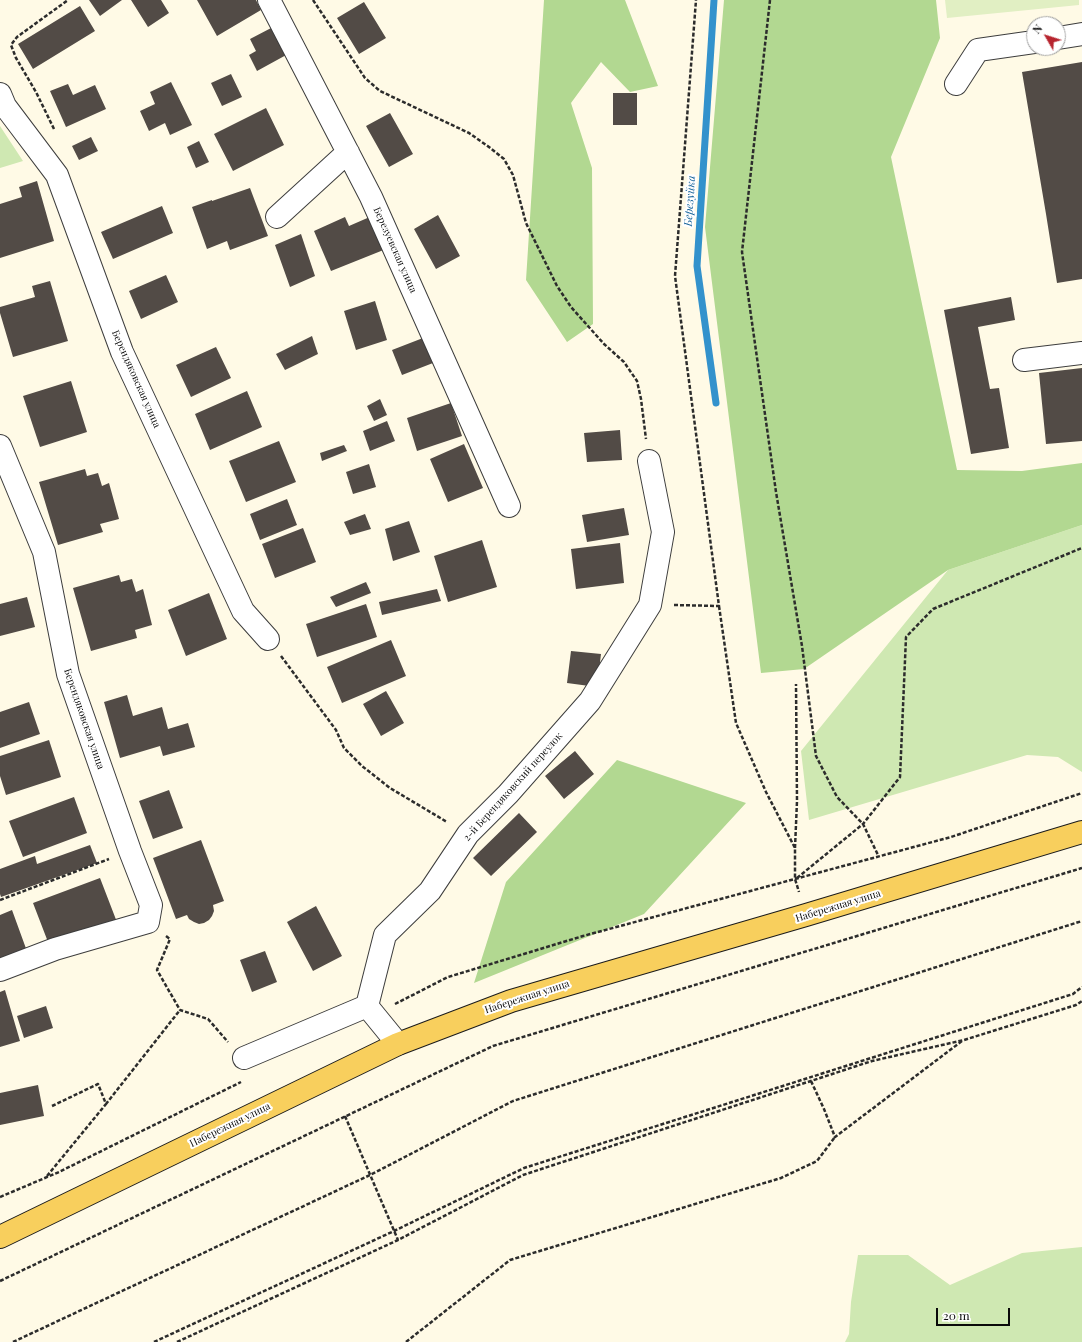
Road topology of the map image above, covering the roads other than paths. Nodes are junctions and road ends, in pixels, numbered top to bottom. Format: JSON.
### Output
{"nodes":[{"id":1,"x":268,"y":0,"type":"edge"},
{"id":2,"x":1082,"y":34,"type":"edge"},
{"id":3,"x":1066,"y":37,"type":"edge"},
{"id":4,"x":1026,"y":43,"type":"edge"},
{"id":5,"x":956,"y":84,"type":"dead end"},
{"id":6,"x":0,"y":94,"type":"edge"},
{"id":7,"x":348,"y":152,"type":"junction"},
{"id":8,"x":277,"y":217,"type":"dead end"},
{"id":9,"x":1082,"y":353,"type":"edge"},
{"id":10,"x":1024,"y":360,"type":"dead end"},
{"id":11,"x":0,"y":446,"type":"edge"},
{"id":12,"x":649,"y":461,"type":"road end"},
{"id":13,"x":7,"y":481,"type":"edge"},
{"id":14,"x":510,"y":506,"type":"dead end"},
{"id":15,"x":268,"y":639,"type":"road end"},
{"id":16,"x":1082,"y":832,"type":"edge"},
{"id":17,"x":0,"y":970,"type":"edge"},
{"id":18,"x":367,"y":1006,"type":"junction"},
{"id":19,"x":398,"y":1044,"type":"junction"},
{"id":20,"x":244,"y":1058,"type":"road end"},
{"id":21,"x":0,"y":1237,"type":"edge"}],
"edges":[{"from":1,"to":7,"type":"street","name":"Березуевская улица"},
{"from":2,"to":3,"type":"street"},
{"from":4,"to":5,"type":"street"},
{"from":6,"to":15,"type":"street","name":"Берендяковская улица"},
{"from":7,"to":8,"type":"street"},
{"from":7,"to":14,"type":"street","name":"Березуевская улица"},
{"from":9,"to":10,"type":"street"},
{"from":11,"to":13,"type":"street","name":"Берендяковская улица"},
{"from":12,"to":18,"type":"street","name":"2-й Берендяковский переулок"},
{"from":13,"to":17,"type":"street","name":"Берендяковская улица"},
{"from":16,"to":19,"type":"main road","name":"Набережная улица"},
{"from":18,"to":19,"type":"street"},
{"from":18,"to":20,"type":"street"},
{"from":19,"to":21,"type":"main road","name":"Набережная улица"}]}
